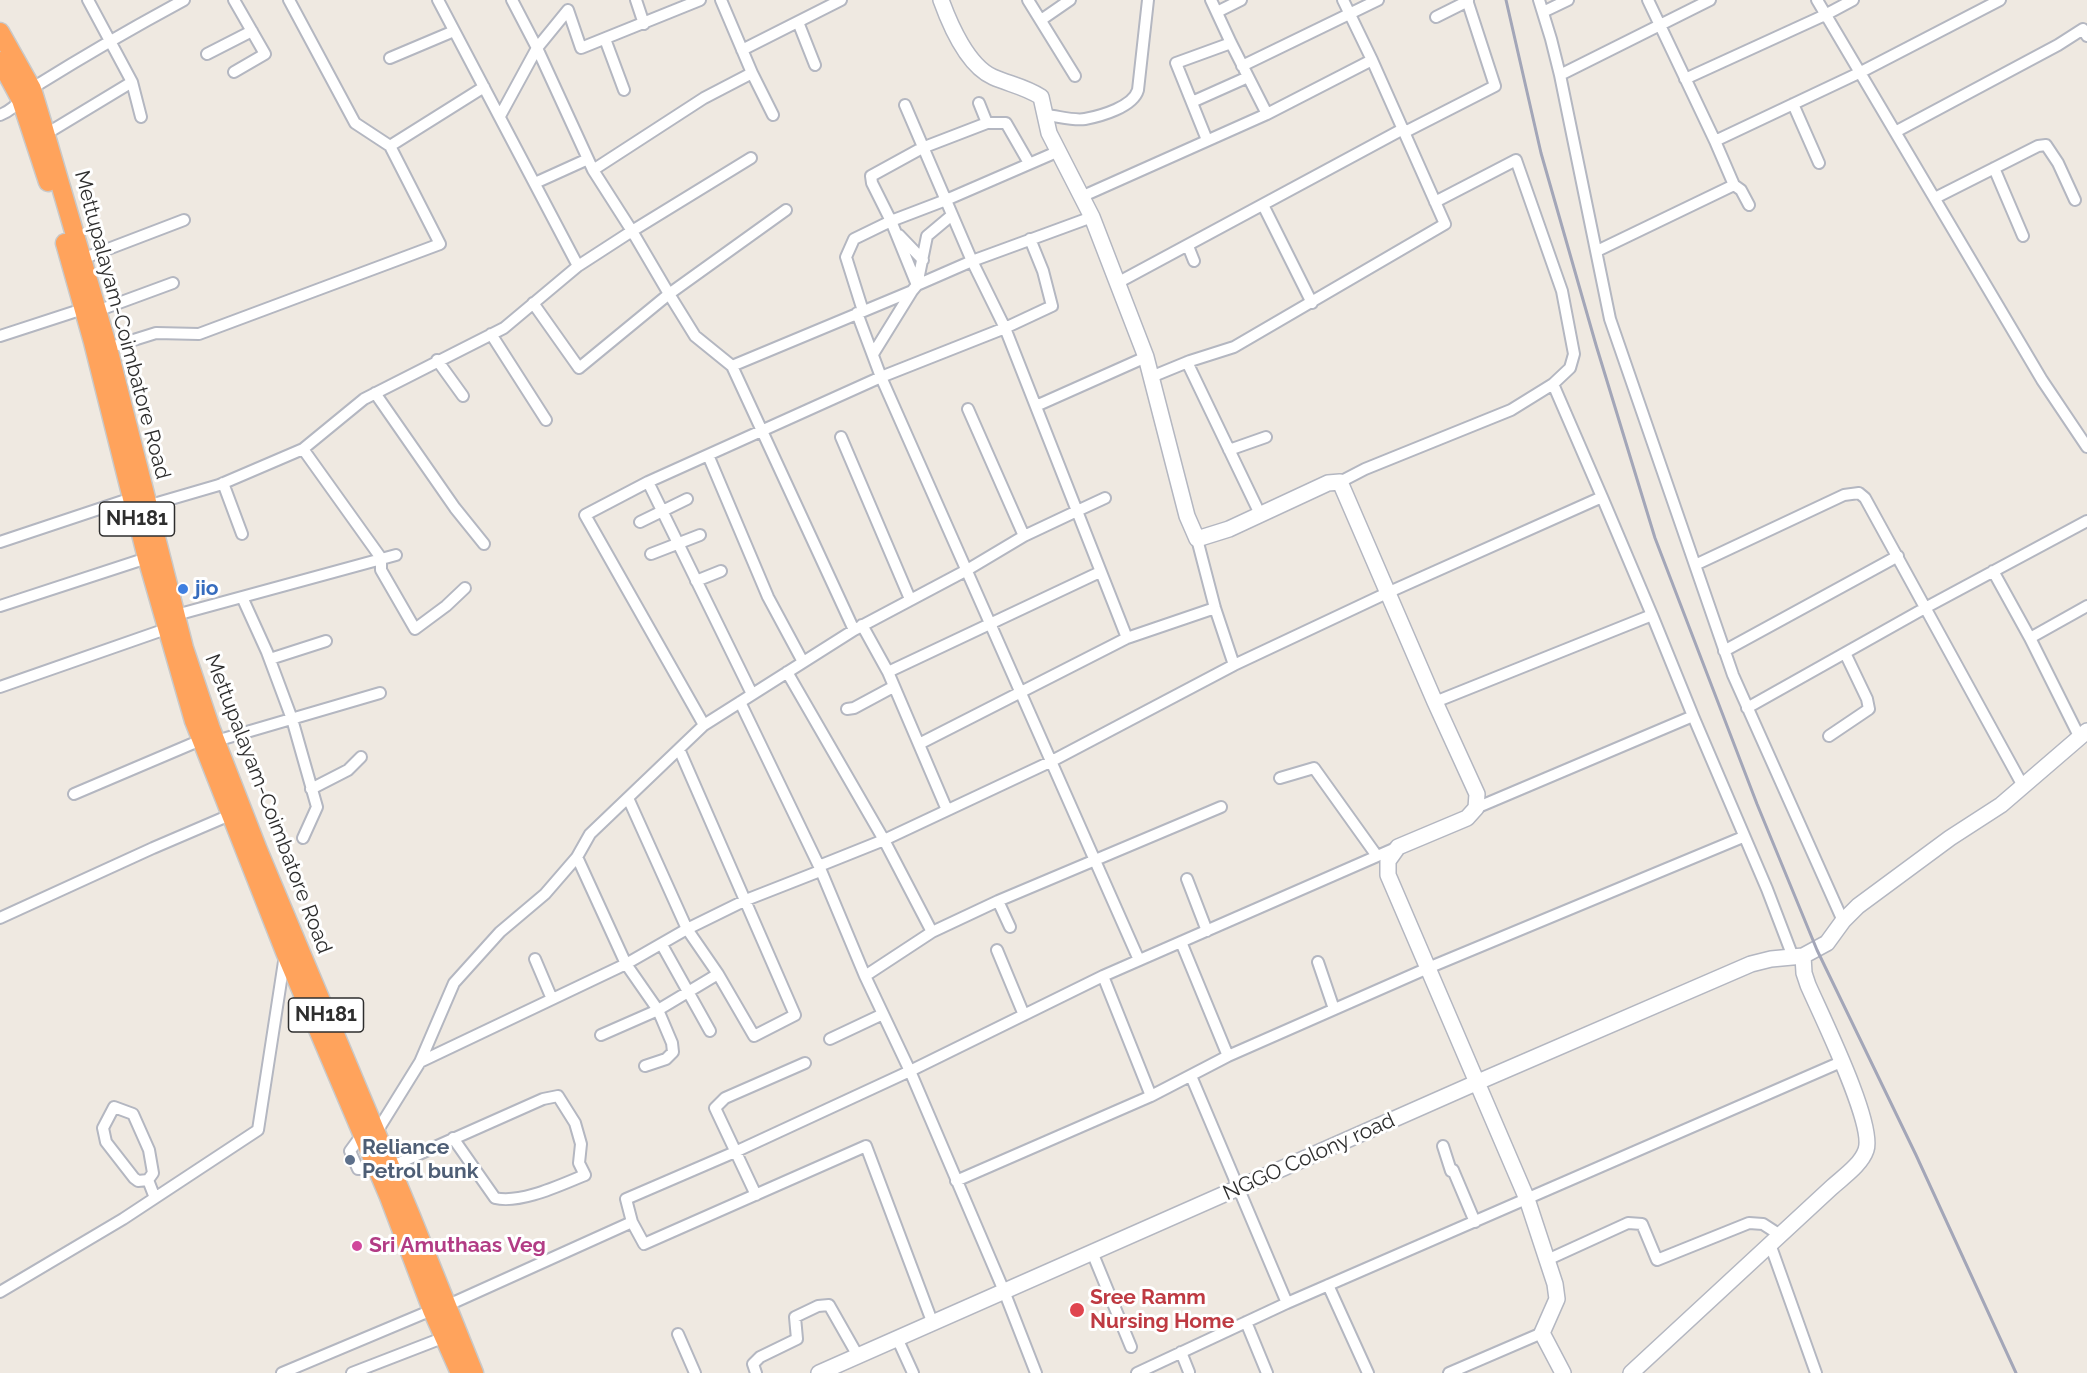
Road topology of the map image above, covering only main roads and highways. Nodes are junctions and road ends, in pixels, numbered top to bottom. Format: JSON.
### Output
{"nodes":[{"id":1,"x":0,"y":32,"type":"edge"},
{"id":2,"x":0,"y":61,"type":"edge"},
{"id":3,"x":26,"y":94,"type":"junction"},
{"id":4,"x":90,"y":310,"type":"junction"},
{"id":5,"x":139,"y":502,"type":"junction"},
{"id":6,"x":172,"y":623,"type":"junction"},
{"id":7,"x":209,"y":741,"type":"junction"},
{"id":8,"x":299,"y":968,"type":"junction"},
{"id":9,"x":439,"y":1308,"type":"junction"},
{"id":10,"x":461,"y":1372,"type":"edge"}],
"edges":[{"from":1,"to":3,"type":"highway","name":"Mettupalayam-Coimbatore Road","number":"NH181"},
{"from":2,"to":3,"type":"highway","number":"NH181"},
{"from":3,"to":4,"type":"highway","number":"NH181"},
{"from":3,"to":4,"type":"highway","name":"Mettupalayam-Coimbatore Road","number":"NH181"},
{"from":4,"to":5,"type":"highway","number":"NH181"},
{"from":4,"to":5,"type":"highway","name":"Mettupalayam-Coimbatore Road","number":"NH181"},
{"from":5,"to":6,"type":"highway","name":"Mettupalayam-Coimbatore Road","number":"NH181"},
{"from":5,"to":6,"type":"highway","number":"NH181"},
{"from":6,"to":7,"type":"highway","name":"Mettupalayam-Coimbatore Road","number":"NH181"},
{"from":7,"to":8,"type":"highway","name":"Mettupalayam-Coimbatore Road","number":"NH181"},
{"from":7,"to":8,"type":"highway","number":"NH181"},
{"from":8,"to":9,"type":"highway","number":"NH181"},
{"from":9,"to":10,"type":"highway","number":"NH181"},
{"from":9,"to":10,"type":"highway","number":"NH181"}]}
